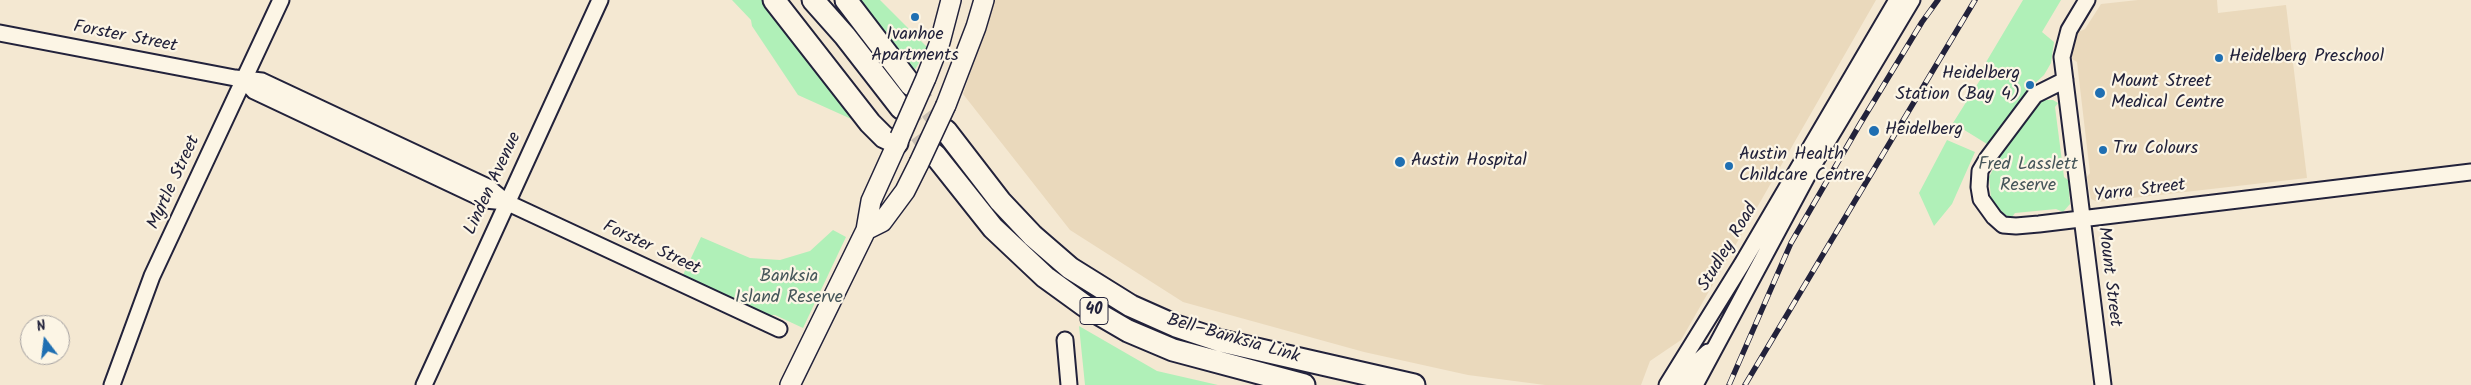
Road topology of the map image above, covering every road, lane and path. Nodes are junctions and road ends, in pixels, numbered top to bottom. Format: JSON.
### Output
{"nodes":[{"id":1,"x":281,"y":0,"type":"edge"},
{"id":2,"x":600,"y":0,"type":"edge"},
{"id":3,"x":774,"y":0,"type":"edge"},
{"id":4,"x":813,"y":0,"type":"edge"},
{"id":5,"x":846,"y":0,"type":"edge"},
{"id":6,"x":951,"y":0,"type":"edge"},
{"id":7,"x":984,"y":0,"type":"edge"},
{"id":8,"x":1897,"y":0,"type":"edge"},
{"id":9,"x":1912,"y":0,"type":"edge"},
{"id":10,"x":2087,"y":0,"type":"edge"},
{"id":11,"x":0,"y":33,"type":"edge"},
{"id":12,"x":244,"y":80,"type":"junction"},
{"id":13,"x":2065,"y":80,"type":"junction"},
{"id":14,"x":919,"y":81,"type":"junction"},
{"id":15,"x":901,"y":108,"type":"tunnel mouth"},
{"id":16,"x":940,"y":132,"type":"junction"},
{"id":17,"x":900,"y":141,"type":"junction"},
{"id":18,"x":927,"y":159,"type":"junction"},
{"id":19,"x":2471,"y":172,"type":"edge"},
{"id":20,"x":875,"y":191,"type":"junction"},
{"id":21,"x":905,"y":191,"type":"junction"},
{"id":22,"x":506,"y":202,"type":"junction"},
{"id":23,"x":2082,"y":219,"type":"junction"},
{"id":24,"x":866,"y":230,"type":"junction"},
{"id":25,"x":779,"y":329,"type":"dead end"},
{"id":26,"x":1065,"y":340,"type":"dead end"},
{"id":27,"x":1693,"y":372,"type":"edge"},
{"id":28,"x":112,"y":385,"type":"edge"},
{"id":29,"x":424,"y":385,"type":"edge"},
{"id":30,"x":790,"y":385,"type":"edge"},
{"id":31,"x":1069,"y":385,"type":"edge"},
{"id":32,"x":1304,"y":385,"type":"edge"},
{"id":33,"x":1414,"y":385,"type":"edge"},
{"id":34,"x":1667,"y":385,"type":"edge"},
{"id":35,"x":1681,"y":385,"type":"edge"},
{"id":36,"x":2103,"y":385,"type":"edge"}],
"edges":[{"from":1,"to":12,"type":"street","name":"Myrtle Street"},
{"from":2,"to":22,"type":"street","name":"Linden Avenue"},
{"from":3,"to":17,"type":"highway"},
{"from":4,"to":15,"type":"highway"},
{"from":5,"to":14,"type":"highway"},
{"from":6,"to":14,"type":"main road"},
{"from":7,"to":16,"type":"main road","bridge":true},
{"from":8,"to":27,"type":"street","name":"Studley Road"},
{"from":9,"to":27,"type":"street","name":"Studley Road"},
{"from":10,"to":13,"type":"street","name":"Mount Street"},
{"from":11,"to":12,"type":"street","name":"Forster Street"},
{"from":12,"to":22,"type":"street","name":"Forster Street"},
{"from":12,"to":28,"type":"street","name":"Myrtle Street"},
{"from":13,"to":23,"type":"street","name":"Mount Street"},
{"from":13,"to":23,"type":"street","name":"Yarra Street"},
{"from":14,"to":17,"type":"main road","bridge":true},
{"from":16,"to":17,"type":"main road"},
{"from":16,"to":18,"type":"main road","bridge":true},
{"from":16,"to":33,"type":"highway","name":"Bell–Banksia Link","number":"40"},
{"from":17,"to":20,"type":"main road"},
{"from":18,"to":21,"type":"main road"},
{"from":18,"to":32,"type":"highway","name":"Bell–Banksia Link","number":"40"},
{"from":19,"to":23,"type":"street","name":"Yarra Street"},
{"from":20,"to":21,"type":"main road"},
{"from":20,"to":24,"type":"main road"},
{"from":21,"to":24,"type":"main road"},
{"from":22,"to":25,"type":"street","name":"Forster Street"},
{"from":22,"to":29,"type":"street","name":"Linden Avenue"},
{"from":23,"to":36,"type":"street","name":"Mount Street"},
{"from":24,"to":30,"type":"main road"},
{"from":26,"to":31,"type":"street"},
{"from":27,"to":34,"type":"street","name":"Studley Road"},
{"from":27,"to":35,"type":"street"}]}
